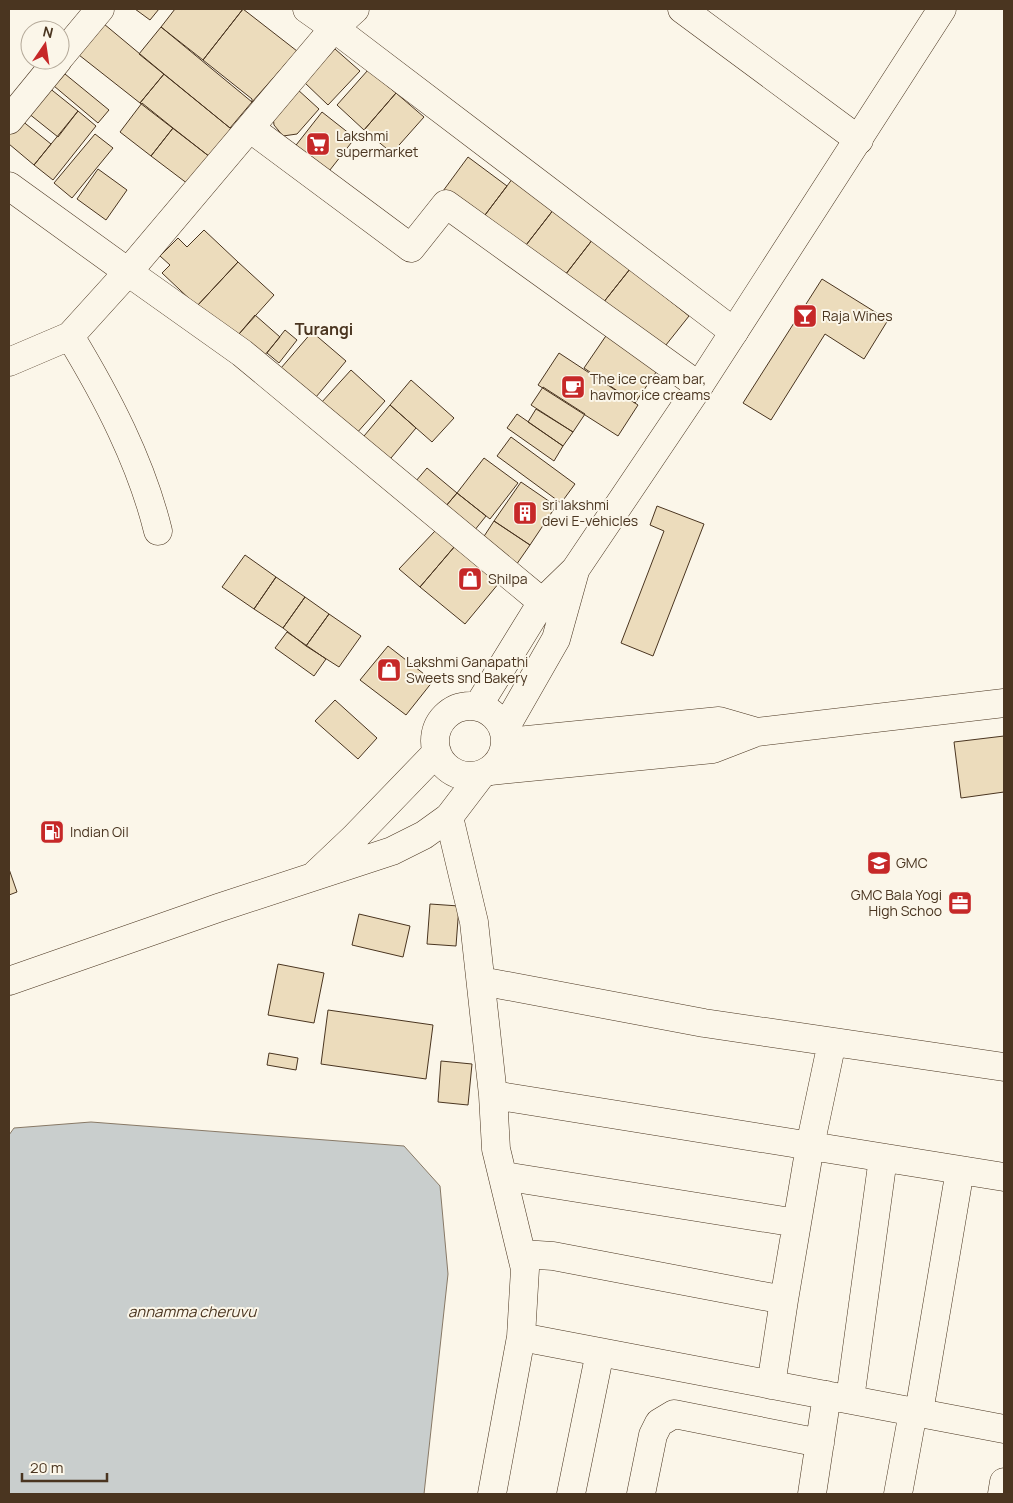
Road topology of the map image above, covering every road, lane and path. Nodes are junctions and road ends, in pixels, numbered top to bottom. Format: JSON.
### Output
{"nodes":[{"id":1,"x":100,"y":9,"type":"edge"},
{"id":2,"x":308,"y":9,"type":"edge"},
{"id":3,"x":355,"y":9,"type":"edge"},
{"id":4,"x":942,"y":9,"type":"edge"},
{"id":5,"x":694,"y":12,"type":"edge"},
{"id":6,"x":334,"y":28,"type":"junction"},
{"id":7,"x":70,"y":45,"type":"edge"},
{"id":8,"x":50,"y":70,"type":"edge"},
{"id":9,"x":9,"y":120,"type":"edge"},
{"id":10,"x":251,"y":130,"type":"junction"},
{"id":11,"x":859,"y":140,"type":"junction"},
{"id":12,"x":9,"y":186,"type":"edge"},
{"id":13,"x":128,"y":272,"type":"junction"},
{"id":14,"x":734,"y":332,"type":"junction"},
{"id":15,"x":70,"y":336,"type":"junction"},
{"id":16,"x":9,"y":362,"type":"edge"},
{"id":17,"x":699,"y":386,"type":"junction"},
{"id":18,"x":158,"y":531,"type":"dead end"},
{"id":19,"x":575,"y":570,"type":"junction"},
{"id":20,"x":542,"y":602,"type":"junction"},
{"id":21,"x":1004,"y":704,"type":"edge"},
{"id":22,"x":478,"y":706,"type":"junction"},
{"id":23,"x":757,"y":732,"type":"junction"},
{"id":24,"x":505,"y":736,"type":"junction"},
{"id":25,"x":436,"y":752,"type":"junction"},
{"id":26,"x":486,"y":773,"type":"junction"},
{"id":27,"x":449,"y":817,"type":"junction"},
{"id":28,"x":309,"y":880,"type":"junction"},
{"id":29,"x":9,"y":981,"type":"edge"},
{"id":30,"x":481,"y":981,"type":"junction"},
{"id":31,"x":832,"y":1042,"type":"junction"},
{"id":32,"x":1004,"y":1067,"type":"edge"},
{"id":33,"x":493,"y":1095,"type":"junction"},
{"id":34,"x":810,"y":1146,"type":"junction"},
{"id":35,"x":883,"y":1158,"type":"junction"},
{"id":36,"x":960,"y":1170,"type":"junction"},
{"id":37,"x":502,"y":1176,"type":"junction"},
{"id":38,"x":1004,"y":1177,"type":"edge"},
{"id":39,"x":797,"y":1223,"type":"junction"},
{"id":40,"x":522,"y":1254,"type":"junction"},
{"id":41,"x":784,"y":1300,"type":"junction"},
{"id":42,"x":521,"y":1337,"type":"junction"},
{"id":43,"x":600,"y":1352,"type":"junction"},
{"id":44,"x":771,"y":1384,"type":"junction"},
{"id":45,"x":839,"y":1397,"type":"junction"},
{"id":46,"x":916,"y":1412,"type":"junction"},
{"id":47,"x":1004,"y":1429,"type":"edge"},
{"id":48,"x":820,"y":1443,"type":"junction"},
{"id":49,"x":492,"y":1494,"type":"edge"},
{"id":50,"x":571,"y":1494,"type":"edge"},
{"id":51,"x":641,"y":1494,"type":"edge"},
{"id":52,"x":812,"y":1494,"type":"edge"},
{"id":53,"x":898,"y":1494,"type":"edge"}],
"edges":[{"from":1,"to":7,"type":"street"},
{"from":2,"to":6,"type":"street"},
{"from":3,"to":6,"type":"street"},
{"from":4,"to":11,"type":"street"},
{"from":5,"to":11,"type":"street"},
{"from":6,"to":10,"type":"street"},
{"from":6,"to":14,"type":"street"},
{"from":8,"to":9,"type":"street"},
{"from":10,"to":13,"type":"street"},
{"from":10,"to":17,"type":"street"},
{"from":11,"to":14,"type":"street"},
{"from":12,"to":13,"type":"street"},
{"from":13,"to":15,"type":"street"},
{"from":13,"to":20,"type":"street"},
{"from":14,"to":17,"type":"street"},
{"from":15,"to":16,"type":"street"},
{"from":15,"to":18,"type":"street"},
{"from":17,"to":19,"type":"street"},
{"from":19,"to":20,"type":"street"},
{"from":19,"to":24,"type":"street"},
{"from":20,"to":22,"type":"street"},
{"from":21,"to":23,"type":"street"},
{"from":22,"to":24,"type":"street"},
{"from":22,"to":25,"type":"street"},
{"from":23,"to":24,"type":"street"},
{"from":23,"to":26,"type":"street"},
{"from":24,"to":26,"type":"street"},
{"from":25,"to":26,"type":"street"},
{"from":25,"to":28,"type":"street"},
{"from":26,"to":27,"type":"street"},
{"from":27,"to":28,"type":"street"},
{"from":27,"to":30,"type":"street"},
{"from":28,"to":29,"type":"street"},
{"from":30,"to":31,"type":"street"},
{"from":30,"to":33,"type":"street"},
{"from":31,"to":32,"type":"street"},
{"from":31,"to":34,"type":"street"},
{"from":33,"to":34,"type":"street"},
{"from":33,"to":37,"type":"street"},
{"from":34,"to":35,"type":"street"},
{"from":34,"to":39,"type":"street"},
{"from":35,"to":36,"type":"street"},
{"from":35,"to":45,"type":"street"},
{"from":36,"to":38,"type":"street"},
{"from":36,"to":46,"type":"street"},
{"from":37,"to":39,"type":"street"},
{"from":37,"to":40,"type":"street"},
{"from":39,"to":41,"type":"street"},
{"from":40,"to":41,"type":"street"},
{"from":40,"to":42,"type":"street"},
{"from":41,"to":44,"type":"street"},
{"from":42,"to":43,"type":"street"},
{"from":42,"to":49,"type":"street"},
{"from":43,"to":44,"type":"street"},
{"from":43,"to":50,"type":"street"},
{"from":44,"to":45,"type":"street"},
{"from":45,"to":46,"type":"street"},
{"from":45,"to":48,"type":"street"},
{"from":46,"to":47,"type":"street"},
{"from":46,"to":53,"type":"street"},
{"from":48,"to":51,"type":"street"},
{"from":48,"to":52,"type":"street"}]}
